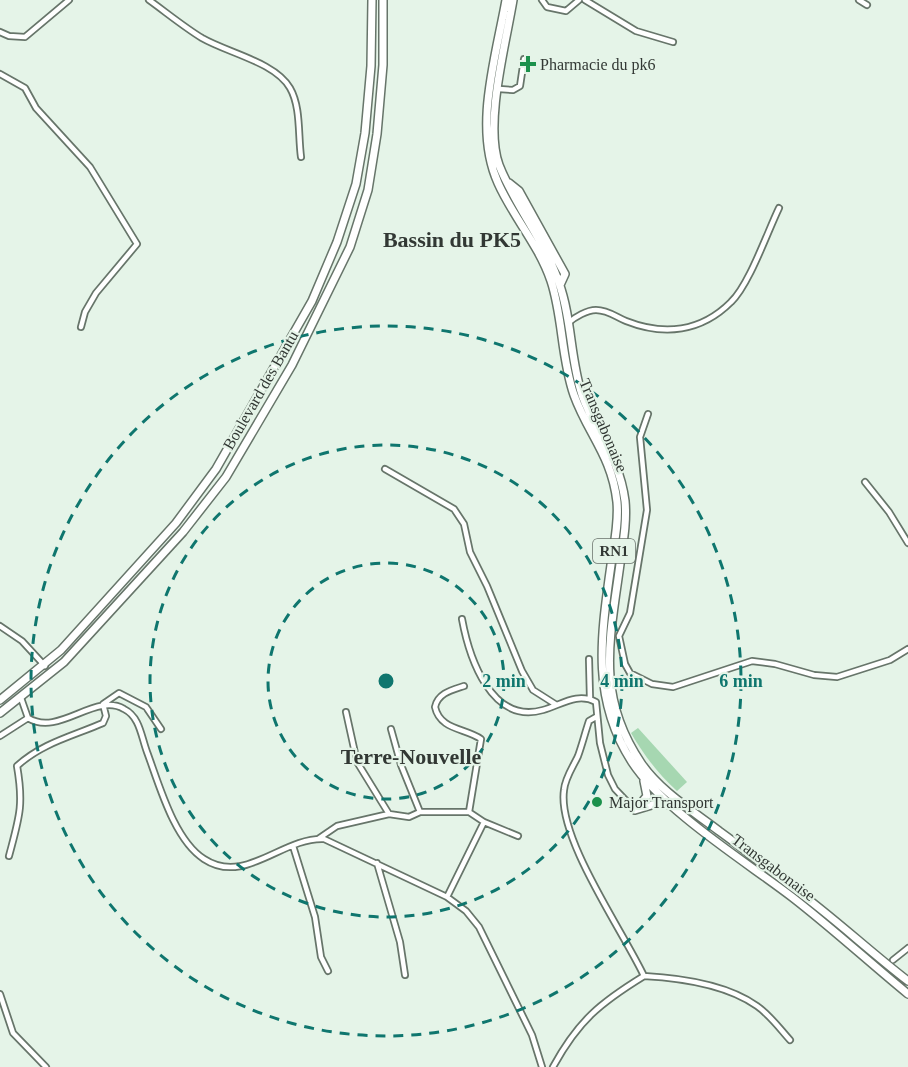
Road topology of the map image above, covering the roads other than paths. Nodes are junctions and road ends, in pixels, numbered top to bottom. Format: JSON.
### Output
{"nodes":[{"id":1,"x":69,"y":0,"type":"edge"},
{"id":2,"x":149,"y":0,"type":"edge"},
{"id":3,"x":372,"y":0,"type":"edge"},
{"id":4,"x":383,"y":0,"type":"edge"},
{"id":5,"x":506,"y":0,"type":"edge"},
{"id":6,"x":513,"y":0,"type":"edge"},
{"id":7,"x":542,"y":0,"type":"edge"},
{"id":8,"x":579,"y":0,"type":"edge"},
{"id":9,"x":585,"y":0,"type":"edge"},
{"id":10,"x":859,"y":0,"type":"edge"},
{"id":11,"x":867,"y":5,"type":"dead end"},
{"id":12,"x":0,"y":32,"type":"edge"},
{"id":13,"x":673,"y":42,"type":"dead end"},
{"id":14,"x":524,"y":59,"type":"dead end"},
{"id":15,"x":0,"y":74,"type":"edge"},
{"id":16,"x":499,"y":89,"type":"junction"},
{"id":17,"x":301,"y":157,"type":"dead end"},
{"id":18,"x":778,"y":208,"type":"dead end"},
{"id":19,"x":568,"y":323,"type":"junction"},
{"id":20,"x":81,"y":327,"type":"dead end"},
{"id":21,"x":648,"y":414,"type":"dead end"},
{"id":22,"x":385,"y":469,"type":"dead end"},
{"id":23,"x":865,"y":482,"type":"dead end"},
{"id":24,"x":908,"y":543,"type":"edge"},
{"id":25,"x":462,"y":619,"type":"dead end"},
{"id":26,"x":0,"y":626,"type":"edge"},
{"id":27,"x":610,"y":633,"type":"junction"},
{"id":28,"x":620,"y":636,"type":"junction"},
{"id":29,"x":908,"y":649,"type":"edge"},
{"id":30,"x":589,"y":659,"type":"dead end"},
{"id":31,"x":45,"y":666,"type":"junction"},
{"id":32,"x":464,"y":686,"type":"dead end"},
{"id":33,"x":21,"y":698,"type":"junction"},
{"id":34,"x":590,"y":699,"type":"junction"},
{"id":35,"x":0,"y":700,"type":"edge"},
{"id":36,"x":103,"y":704,"type":"junction"},
{"id":37,"x":555,"y":704,"type":"junction"},
{"id":38,"x":346,"y":712,"type":"dead end"},
{"id":39,"x":0,"y":713,"type":"edge"},
{"id":40,"x":596,"y":717,"type":"junction"},
{"id":41,"x":28,"y":718,"type":"junction"},
{"id":42,"x":161,"y":729,"type":"dead end"},
{"id":43,"x":391,"y":729,"type":"dead end"},
{"id":44,"x":0,"y":736,"type":"edge"},
{"id":45,"x":644,"y":778,"type":"junction"},
{"id":46,"x":671,"y":805,"type":"junction"},
{"id":47,"x":635,"y":810,"type":"junction"},
{"id":48,"x":420,"y":812,"type":"junction"},
{"id":49,"x":469,"y":813,"type":"junction"},
{"id":50,"x":389,"y":814,"type":"junction"},
{"id":51,"x":484,"y":822,"type":"junction"},
{"id":52,"x":518,"y":836,"type":"dead end"},
{"id":53,"x":318,"y":838,"type":"junction"},
{"id":54,"x":293,"y":846,"type":"junction"},
{"id":55,"x":9,"y":856,"type":"dead end"},
{"id":56,"x":376,"y":862,"type":"junction"},
{"id":57,"x":447,"y":897,"type":"junction"},
{"id":58,"x":908,"y":948,"type":"edge"},
{"id":59,"x":893,"y":960,"type":"dead end"},
{"id":60,"x":328,"y":971,"type":"dead end"},
{"id":61,"x":405,"y":975,"type":"dead end"},
{"id":62,"x":644,"y":976,"type":"junction"},
{"id":63,"x":908,"y":981,"type":"edge"},
{"id":64,"x":0,"y":994,"type":"edge"},
{"id":65,"x":908,"y":994,"type":"edge"},
{"id":66,"x":790,"y":1040,"type":"dead end"},
{"id":67,"x":46,"y":1067,"type":"edge"},
{"id":68,"x":542,"y":1067,"type":"edge"},
{"id":69,"x":553,"y":1067,"type":"edge"}],
"edges":[{"from":1,"to":12,"type":"street"},
{"from":2,"to":17,"type":"street"},
{"from":3,"to":31,"type":"highway","name":"Boulevard des Bantu"},
{"from":4,"to":33,"type":"highway","name":"Boulevard des Bantu"},
{"from":5,"to":45,"type":"highway","name":"Transgabonaise","number":"RN1"},
{"from":6,"to":16,"type":"highway","name":"Transgabonaise","number":"RN1"},
{"from":7,"to":8,"type":"street"},
{"from":9,"to":13,"type":"street"},
{"from":10,"to":11,"type":"street"},
{"from":14,"to":16,"type":"street"},
{"from":15,"to":20,"type":"street"},
{"from":16,"to":19,"type":"highway","name":"Transgabonaise","number":"RN1"},
{"from":18,"to":19,"type":"street"},
{"from":19,"to":27,"type":"highway","name":"Transgabonaise","number":"RN1"},
{"from":21,"to":28,"type":"street"},
{"from":22,"to":37,"type":"street"},
{"from":23,"to":24,"type":"street"},
{"from":25,"to":37,"type":"street"},
{"from":26,"to":31,"type":"street"},
{"from":27,"to":28,"type":"street"},
{"from":27,"to":63,"type":"highway","name":"Transgabonaise","number":"RN1"},
{"from":28,"to":29,"type":"street"},
{"from":30,"to":34,"type":"street"},
{"from":31,"to":35,"type":"highway","name":"Boulevard des Bantu"},
{"from":32,"to":49,"type":"street"},
{"from":33,"to":39,"type":"highway","name":"Boulevard des Bantu"},
{"from":33,"to":41,"type":"street"},
{"from":34,"to":37,"type":"street"},
{"from":34,"to":40,"type":"street"},
{"from":36,"to":41,"type":"street"},
{"from":36,"to":42,"type":"street"},
{"from":36,"to":54,"type":"street"},
{"from":36,"to":55,"type":"street"},
{"from":38,"to":50,"type":"street"},
{"from":40,"to":47,"type":"street"},
{"from":40,"to":62,"type":"street"},
{"from":41,"to":44,"type":"street"},
{"from":43,"to":48,"type":"street"},
{"from":45,"to":46,"type":"highway","name":"Transgabonaise","number":"RN1"},
{"from":45,"to":47,"type":"highway"},
{"from":46,"to":47,"type":"highway"},
{"from":46,"to":65,"type":"highway","name":"Transgabonaise","number":"RN1"},
{"from":48,"to":49,"type":"street"},
{"from":48,"to":50,"type":"street"},
{"from":49,"to":51,"type":"street"},
{"from":50,"to":53,"type":"street"},
{"from":51,"to":52,"type":"street"},
{"from":51,"to":57,"type":"street"},
{"from":53,"to":54,"type":"street"},
{"from":53,"to":56,"type":"street"},
{"from":54,"to":60,"type":"street"},
{"from":56,"to":57,"type":"street"},
{"from":56,"to":61,"type":"street"},
{"from":57,"to":68,"type":"street"},
{"from":58,"to":59,"type":"street"},
{"from":62,"to":66,"type":"street"},
{"from":62,"to":69,"type":"street"},
{"from":64,"to":67,"type":"street"}]}
